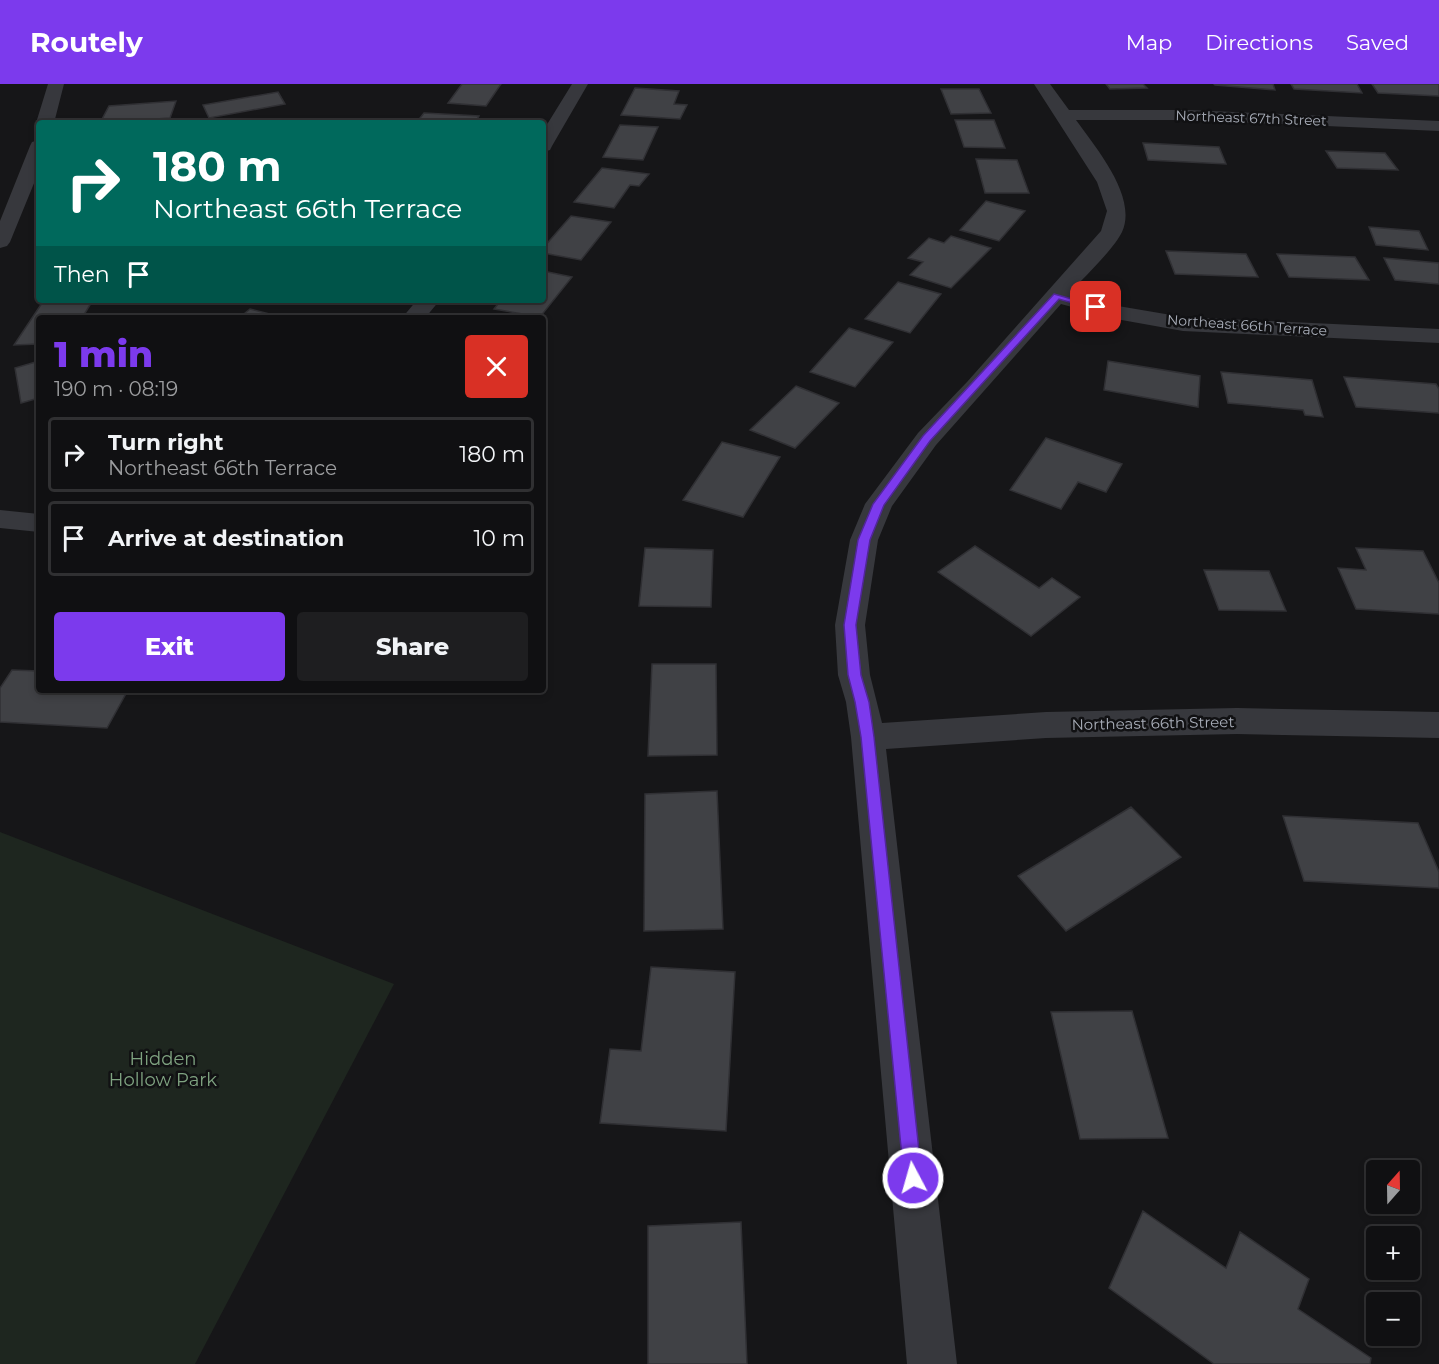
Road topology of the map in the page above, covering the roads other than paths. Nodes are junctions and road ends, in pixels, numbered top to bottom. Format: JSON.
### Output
{"nodes":[{"id":1,"x":580,"y":84,"type":"edge"},
{"id":2,"x":1042,"y":84,"type":"edge"},
{"id":3,"x":61,"y":85,"type":"edge"},
{"id":4,"x":1062,"y":115,"type":"junction"},
{"id":5,"x":46,"y":120,"type":"edge"},
{"id":6,"x":1439,"y":126,"type":"edge"},
{"id":7,"x":546,"y":141,"type":"edge"},
{"id":8,"x":36,"y":154,"type":"edge"},
{"id":9,"x":0,"y":242,"type":"edge"},
{"id":10,"x":1057,"y":296,"type":"junction"},
{"id":11,"x":426,"y":303,"type":"edge"},
{"id":12,"x":416,"y":315,"type":"edge"},
{"id":13,"x":1439,"y":336,"type":"edge"},
{"id":14,"x":0,"y":519,"type":"edge"},
{"id":15,"x":36,"y":524,"type":"edge"},
{"id":16,"x":1439,"y":725,"type":"edge"},
{"id":17,"x":867,"y":737,"type":"junction"},
{"id":18,"x":932,"y":1364,"type":"edge"}],
"edges":[{"from":1,"to":7,"type":"street"},
{"from":2,"to":4,"type":"street"},
{"from":3,"to":5,"type":"street"},
{"from":4,"to":6,"type":"street","name":"Northeast 67th Street"},
{"from":4,"to":10,"type":"street"},
{"from":8,"to":9,"type":"street"},
{"from":10,"to":13,"type":"street","name":"Northeast 66th Terrace"},
{"from":10,"to":17,"type":"street"},
{"from":11,"to":12,"type":"street"},
{"from":14,"to":15,"type":"street"},
{"from":16,"to":17,"type":"street","name":"Northeast 66th Street"},
{"from":17,"to":18,"type":"street"}]}
